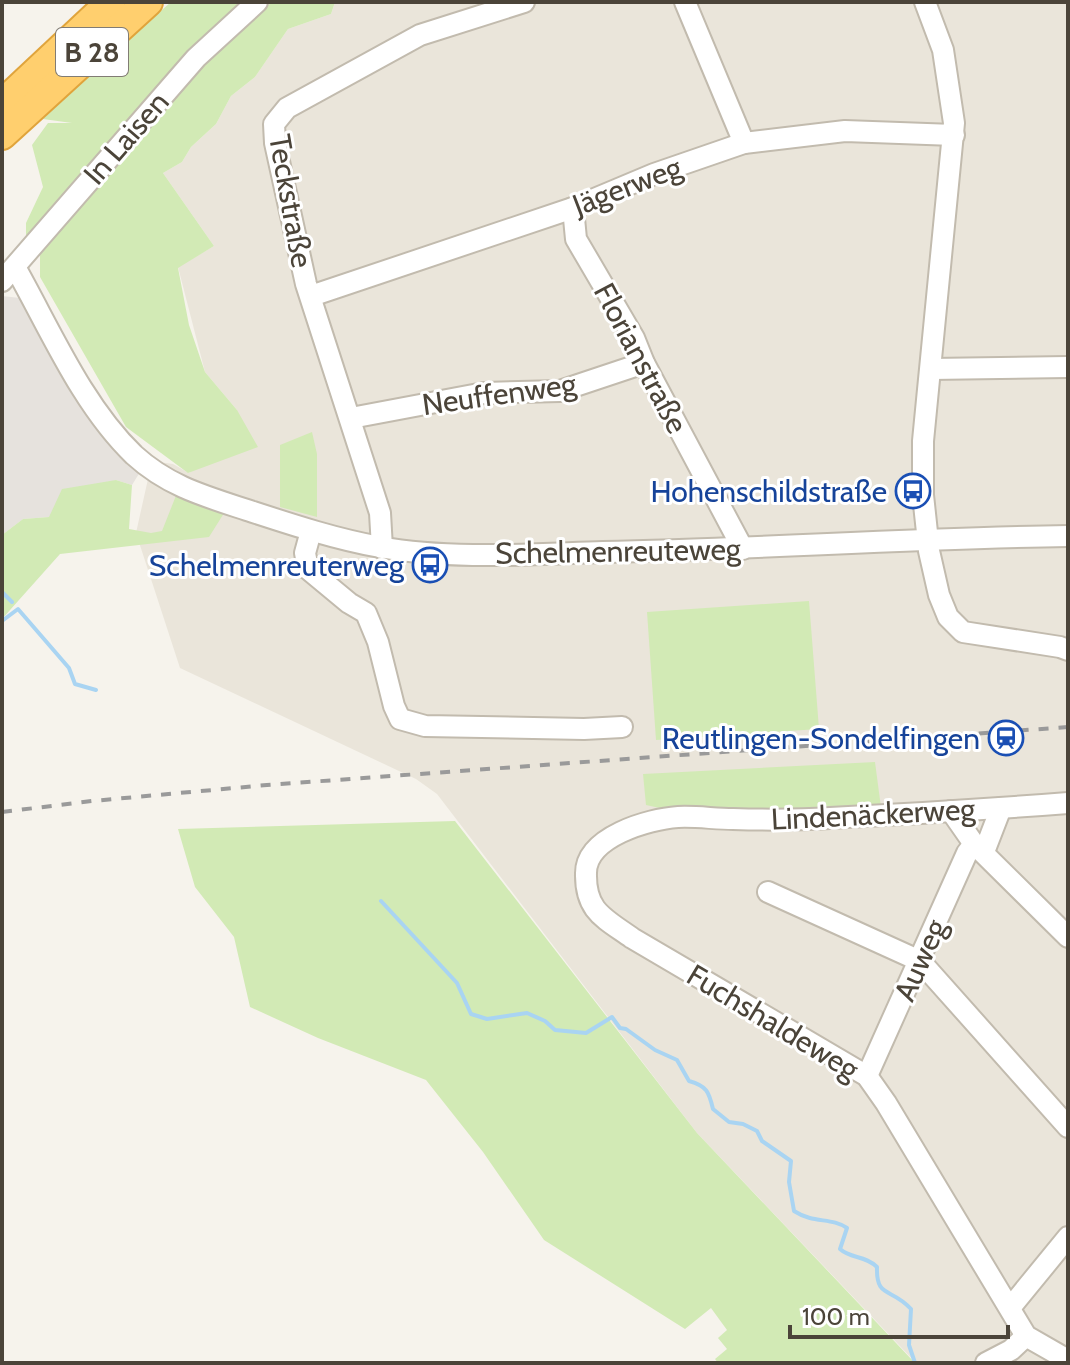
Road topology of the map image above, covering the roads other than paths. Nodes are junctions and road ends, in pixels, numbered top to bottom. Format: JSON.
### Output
{"nodes":[{"id":1,"x":111,"y":2,"type":"edge"},
{"id":2,"x":148,"y":2,"type":"edge"},
{"id":3,"x":257,"y":2,"type":"edge"},
{"id":4,"x":524,"y":2,"type":"edge"},
{"id":5,"x":685,"y":2,"type":"edge"},
{"id":6,"x":925,"y":2,"type":"edge"},
{"id":7,"x":20,"y":97,"type":"edge"},
{"id":8,"x":2,"y":135,"type":"edge"},
{"id":9,"x":954,"y":135,"type":"junction"},
{"id":10,"x":744,"y":143,"type":"junction"},
{"id":11,"x":573,"y":208,"type":"junction"},
{"id":12,"x":9,"y":274,"type":"edge"},
{"id":13,"x":311,"y":296,"type":"junction"},
{"id":14,"x":644,"y":363,"type":"junction"},
{"id":15,"x":1068,"y":367,"type":"edge"},
{"id":16,"x":931,"y":369,"type":"junction"},
{"id":17,"x":351,"y":418,"type":"junction"},
{"id":18,"x":311,"y":531,"type":"junction"},
{"id":19,"x":1068,"y":536,"type":"edge"},
{"id":20,"x":927,"y":538,"type":"junction"},
{"id":21,"x":382,"y":548,"type":"junction"},
{"id":22,"x":743,"y":549,"type":"junction"},
{"id":23,"x":1068,"y":650,"type":"edge"},
{"id":24,"x":622,"y":727,"type":"dead end"},
{"id":25,"x":1068,"y":803,"type":"edge"},
{"id":26,"x":1001,"y":808,"type":"junction"},
{"id":27,"x":951,"y":811,"type":"junction"},
{"id":28,"x":677,"y":817,"type":"joint"},
{"id":29,"x":979,"y":848,"type":"junction"},
{"id":30,"x":768,"y":892,"type":"dead end"},
{"id":31,"x":1068,"y":937,"type":"edge"},
{"id":32,"x":920,"y":961,"type":"junction"},
{"id":33,"x":867,"y":1076,"type":"junction"},
{"id":34,"x":1068,"y":1127,"type":"edge"},
{"id":35,"x":1068,"y":1237,"type":"edge"},
{"id":36,"x":1010,"y":1308,"type":"junction"},
{"id":37,"x":1026,"y":1336,"type":"junction"},
{"id":38,"x":1068,"y":1360,"type":"edge"},
{"id":39,"x":986,"y":1363,"type":"edge"}],
"edges":[{"from":1,"to":7,"type":"highway","number":"B 28"},
{"from":2,"to":7,"type":"highway","number":"B 28"},
{"from":3,"to":12,"type":"street","name":"In Laisen"},
{"from":4,"to":13,"type":"street","name":"Teckstraße"},
{"from":5,"to":10,"type":"street"},
{"from":6,"to":9,"type":"street"},
{"from":7,"to":8,"type":"highway","number":"B 28"},
{"from":9,"to":10,"type":"street","name":"Jägerweg"},
{"from":9,"to":16,"type":"street"},
{"from":10,"to":11,"type":"street","name":"Jägerweg"},
{"from":11,"to":13,"type":"street","name":"Jägerweg"},
{"from":11,"to":14,"type":"street","name":"Florianstraße"},
{"from":12,"to":18,"type":"street","name":"Schelmenreuteweg"},
{"from":13,"to":17,"type":"street","name":"Teckstraße"},
{"from":14,"to":17,"type":"street","name":"Neuffenweg"},
{"from":14,"to":22,"type":"street","name":"Florianstraße"},
{"from":15,"to":16,"type":"street"},
{"from":16,"to":20,"type":"street"},
{"from":17,"to":21,"type":"street","name":"Teckstraße"},
{"from":18,"to":21,"type":"street","name":"Schelmenreuteweg"},
{"from":18,"to":24,"type":"street"},
{"from":19,"to":20,"type":"street","name":"Schelmenreuteweg"},
{"from":20,"to":22,"type":"street","name":"Schelmenreuteweg"},
{"from":20,"to":23,"type":"street"},
{"from":21,"to":22,"type":"street","name":"Schelmenreuteweg"},
{"from":25,"to":26,"type":"street","name":"Lindenäckerweg"},
{"from":26,"to":27,"type":"street","name":"Lindenäckerweg"},
{"from":26,"to":29,"type":"street","name":"Auweg"},
{"from":27,"to":28,"type":"street","name":"Lindenäckerweg"},
{"from":27,"to":29,"type":"street"},
{"from":28,"to":33,"type":"street","name":"Fuchshaldeweg"},
{"from":29,"to":31,"type":"street"},
{"from":29,"to":32,"type":"street","name":"Auweg"},
{"from":30,"to":32,"type":"street"},
{"from":32,"to":33,"type":"street","name":"Auweg"},
{"from":32,"to":34,"type":"street"},
{"from":33,"to":36,"type":"street","name":"Fuchshaldeweg"},
{"from":35,"to":36,"type":"street"},
{"from":36,"to":37,"type":"street","name":"Fuchshaldeweg"},
{"from":37,"to":38,"type":"street"},
{"from":37,"to":39,"type":"street"}]}
